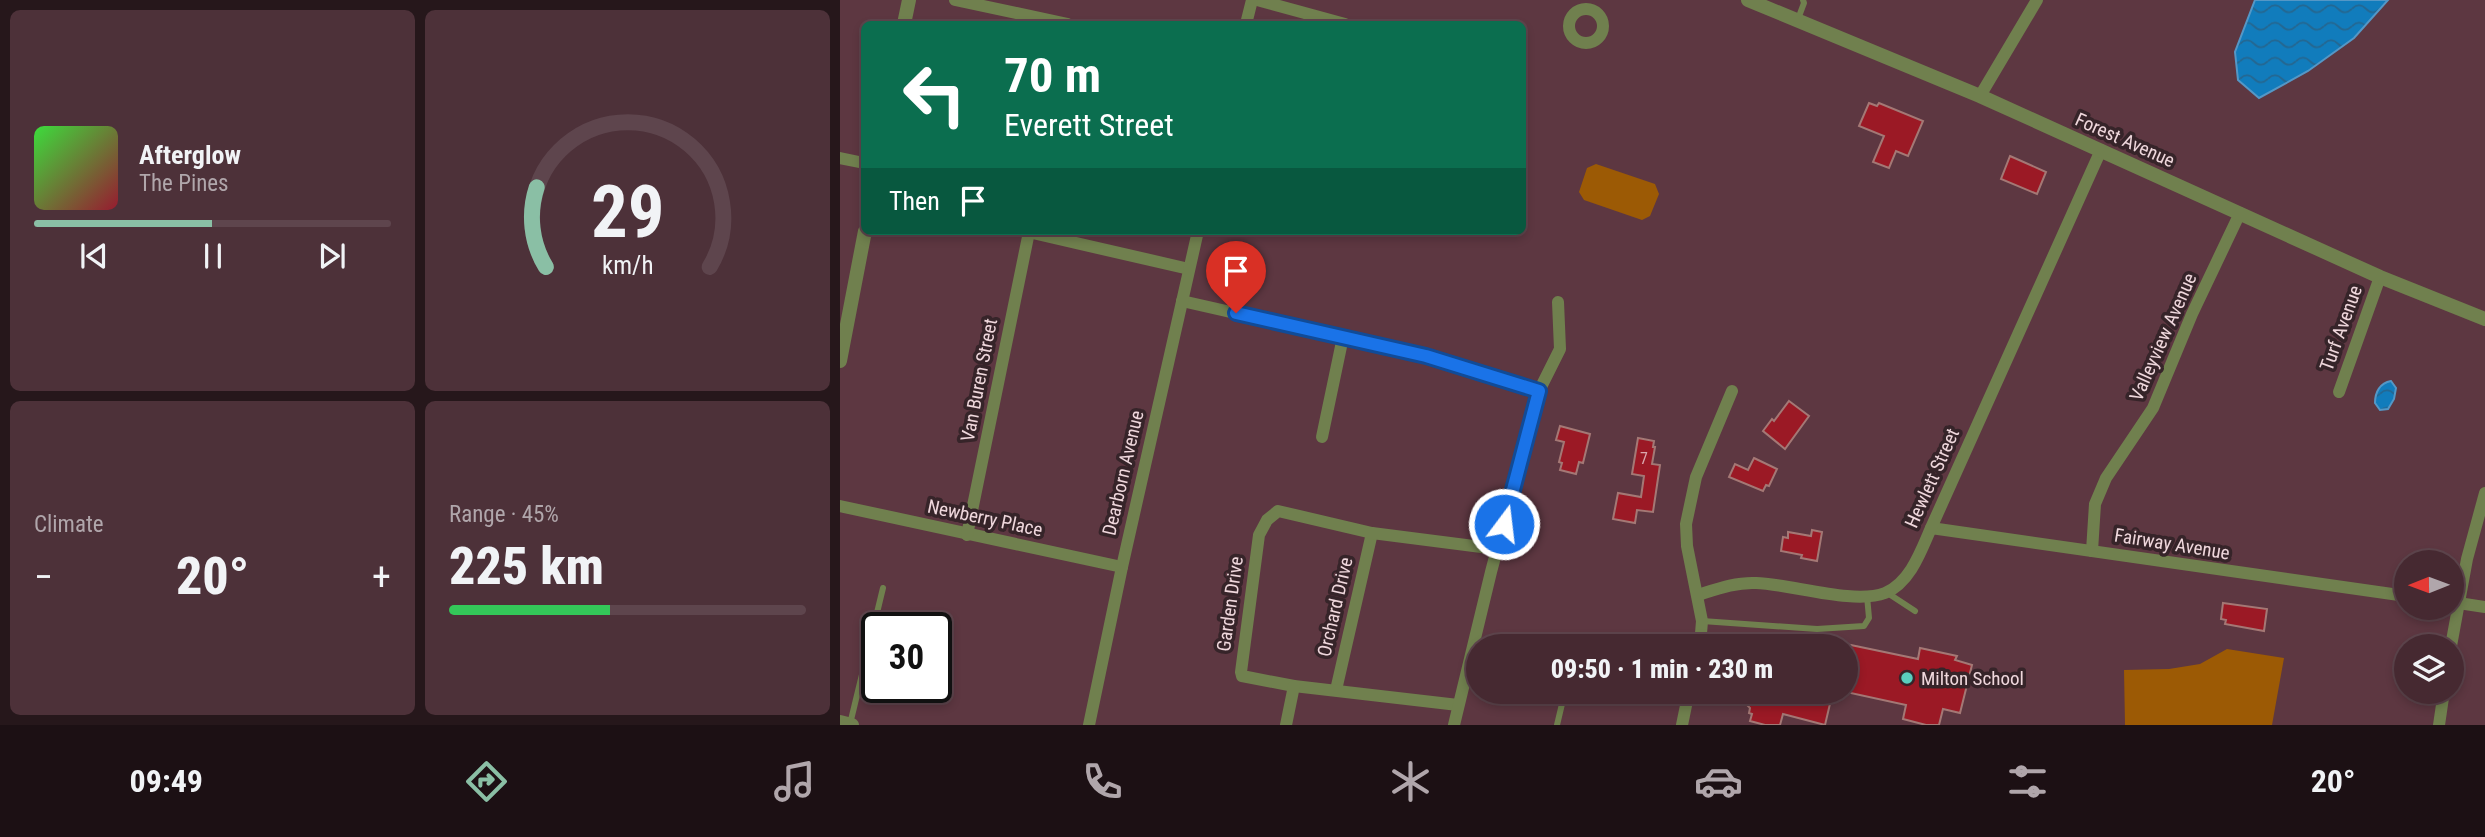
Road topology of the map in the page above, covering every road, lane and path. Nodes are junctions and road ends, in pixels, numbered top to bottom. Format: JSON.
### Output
{"nodes":[{"id":1,"x":909,"y":0,"type":"edge"},
{"id":2,"x":955,"y":0,"type":"edge"},
{"id":3,"x":1252,"y":0,"type":"edge"},
{"id":4,"x":1257,"y":0,"type":"edge"},
{"id":5,"x":1748,"y":0,"type":"edge"},
{"id":6,"x":1803,"y":0,"type":"edge"},
{"id":7,"x":2037,"y":0,"type":"edge"},
{"id":8,"x":905,"y":21,"type":"edge"},
{"id":9,"x":1054,"y":21,"type":"edge"},
{"id":10,"x":1247,"y":21,"type":"edge"},
{"id":11,"x":1334,"y":21,"type":"edge"},
{"id":12,"x":1797,"y":21,"type":"junction"},
{"id":13,"x":1979,"y":96,"type":"junction"},
{"id":14,"x":2101,"y":150,"type":"junction"},
{"id":15,"x":840,"y":158,"type":"edge"},
{"id":16,"x":861,"y":162,"type":"edge"},
{"id":17,"x":2240,"y":213,"type":"junction"},
{"id":18,"x":864,"y":235,"type":"edge"},
{"id":19,"x":1025,"y":235,"type":"edge"},
{"id":20,"x":1039,"y":235,"type":"edge"},
{"id":21,"x":1197,"y":235,"type":"edge"},
{"id":22,"x":1189,"y":269,"type":"junction"},
{"id":23,"x":2380,"y":277,"type":"junction"},
{"id":24,"x":1182,"y":301,"type":"junction"},
{"id":25,"x":1558,"y":302,"type":"dead end"},
{"id":26,"x":2485,"y":319,"type":"edge"},
{"id":27,"x":1343,"y":337,"type":"junction"},
{"id":28,"x":840,"y":361,"type":"edge"},
{"id":29,"x":1539,"y":391,"type":"junction"},
{"id":30,"x":1732,"y":391,"type":"dead end"},
{"id":31,"x":2339,"y":392,"type":"dead end"},
{"id":32,"x":1322,"y":437,"type":"dead end"},
{"id":33,"x":2485,"y":494,"type":"edge"},
{"id":34,"x":840,"y":506,"type":"edge"},
{"id":35,"x":1931,"y":528,"type":"junction"},
{"id":36,"x":1371,"y":533,"type":"junction"},
{"id":37,"x":967,"y":535,"type":"junction"},
{"id":38,"x":1497,"y":549,"type":"junction"},
{"id":39,"x":2092,"y":551,"type":"junction"},
{"id":40,"x":1122,"y":567,"type":"junction"},
{"id":41,"x":2464,"y":568,"type":"edge"},
{"id":42,"x":883,"y":588,"type":"dead end"},
{"id":43,"x":1886,"y":592,"type":"junction"},
{"id":44,"x":2394,"y":594,"type":"edge"},
{"id":45,"x":1698,"y":595,"type":"junction"},
{"id":46,"x":1867,"y":596,"type":"junction"},
{"id":47,"x":2464,"y":604,"type":"edge"},
{"id":48,"x":2485,"y":607,"type":"edge"},
{"id":49,"x":1916,"y":611,"type":"dead end"},
{"id":50,"x":1702,"y":621,"type":"junction"},
{"id":51,"x":1701,"y":634,"type":"edge"},
{"id":52,"x":1294,"y":686,"type":"junction"},
{"id":53,"x":1336,"y":690,"type":"junction"},
{"id":54,"x":1686,"y":704,"type":"edge"},
{"id":55,"x":2442,"y":704,"type":"edge"},
{"id":56,"x":1458,"y":705,"type":"junction"},
{"id":57,"x":1562,"y":705,"type":"dead end"},
{"id":58,"x":840,"y":722,"type":"edge"},
{"id":59,"x":851,"y":725,"type":"edge"},
{"id":60,"x":1089,"y":725,"type":"edge"},
{"id":61,"x":1286,"y":725,"type":"edge"},
{"id":62,"x":1454,"y":725,"type":"edge"},
{"id":63,"x":1557,"y":725,"type":"edge"},
{"id":64,"x":1682,"y":725,"type":"edge"},
{"id":65,"x":2439,"y":725,"type":"edge"}],
"edges":[{"from":1,"to":8,"type":"street"},
{"from":2,"to":9,"type":"street"},
{"from":3,"to":10,"type":"street"},
{"from":4,"to":11,"type":"street"},
{"from":5,"to":12,"type":"street","name":"Forest Avenue"},
{"from":6,"to":12,"type":"lane"},
{"from":7,"to":13,"type":"street"},
{"from":12,"to":13,"type":"street","name":"Forest Avenue"},
{"from":13,"to":14,"type":"street","name":"Forest Avenue"},
{"from":14,"to":17,"type":"street","name":"Forest Avenue"},
{"from":14,"to":35,"type":"street","name":"Hewlett Street"},
{"from":15,"to":16,"type":"street"},
{"from":17,"to":23,"type":"street","name":"Forest Avenue"},
{"from":17,"to":39,"type":"street","name":"Valleyview Avenue"},
{"from":18,"to":28,"type":"street"},
{"from":19,"to":37,"type":"street","name":"Van Buren Street"},
{"from":20,"to":22,"type":"street"},
{"from":21,"to":22,"type":"street","name":"Dearborn Avenue"},
{"from":22,"to":24,"type":"street","name":"Dearborn Avenue"},
{"from":23,"to":26,"type":"street","name":"Forest Avenue"},
{"from":23,"to":31,"type":"street","name":"Turf Avenue"},
{"from":24,"to":27,"type":"street"},
{"from":24,"to":40,"type":"street","name":"Dearborn Avenue"},
{"from":25,"to":29,"type":"street"},
{"from":27,"to":29,"type":"street"},
{"from":27,"to":32,"type":"street"},
{"from":29,"to":38,"type":"street"},
{"from":30,"to":45,"type":"street"},
{"from":33,"to":41,"type":"street"},
{"from":34,"to":37,"type":"street","name":"Newberry Place"},
{"from":35,"to":39,"type":"street","name":"Fairway Avenue"},
{"from":35,"to":43,"type":"street","name":"Hewlett Street"},
{"from":36,"to":38,"type":"street"},
{"from":36,"to":52,"type":"street","name":"Garden Drive"},
{"from":36,"to":53,"type":"street","name":"Orchard Drive"},
{"from":37,"to":40,"type":"street","name":"Newberry Place"},
{"from":38,"to":56,"type":"street"},
{"from":39,"to":44,"type":"street","name":"Fairway Avenue"},
{"from":40,"to":60,"type":"street","name":"Dearborn Avenue"},
{"from":42,"to":59,"type":"lane"},
{"from":43,"to":46,"type":"street"},
{"from":43,"to":49,"type":"lane"},
{"from":45,"to":46,"type":"street"},
{"from":45,"to":50,"type":"street"},
{"from":46,"to":50,"type":"lane"},
{"from":47,"to":48,"type":"street"},
{"from":50,"to":51,"type":"street"},
{"from":52,"to":53,"type":"street","name":"Garden Drive"},
{"from":52,"to":61,"type":"street"},
{"from":53,"to":56,"type":"street","name":"Garden Drive"},
{"from":54,"to":64,"type":"street"},
{"from":55,"to":65,"type":"street"},
{"from":56,"to":62,"type":"street"},
{"from":57,"to":63,"type":"lane"},
{"from":58,"to":59,"type":"street"}]}
